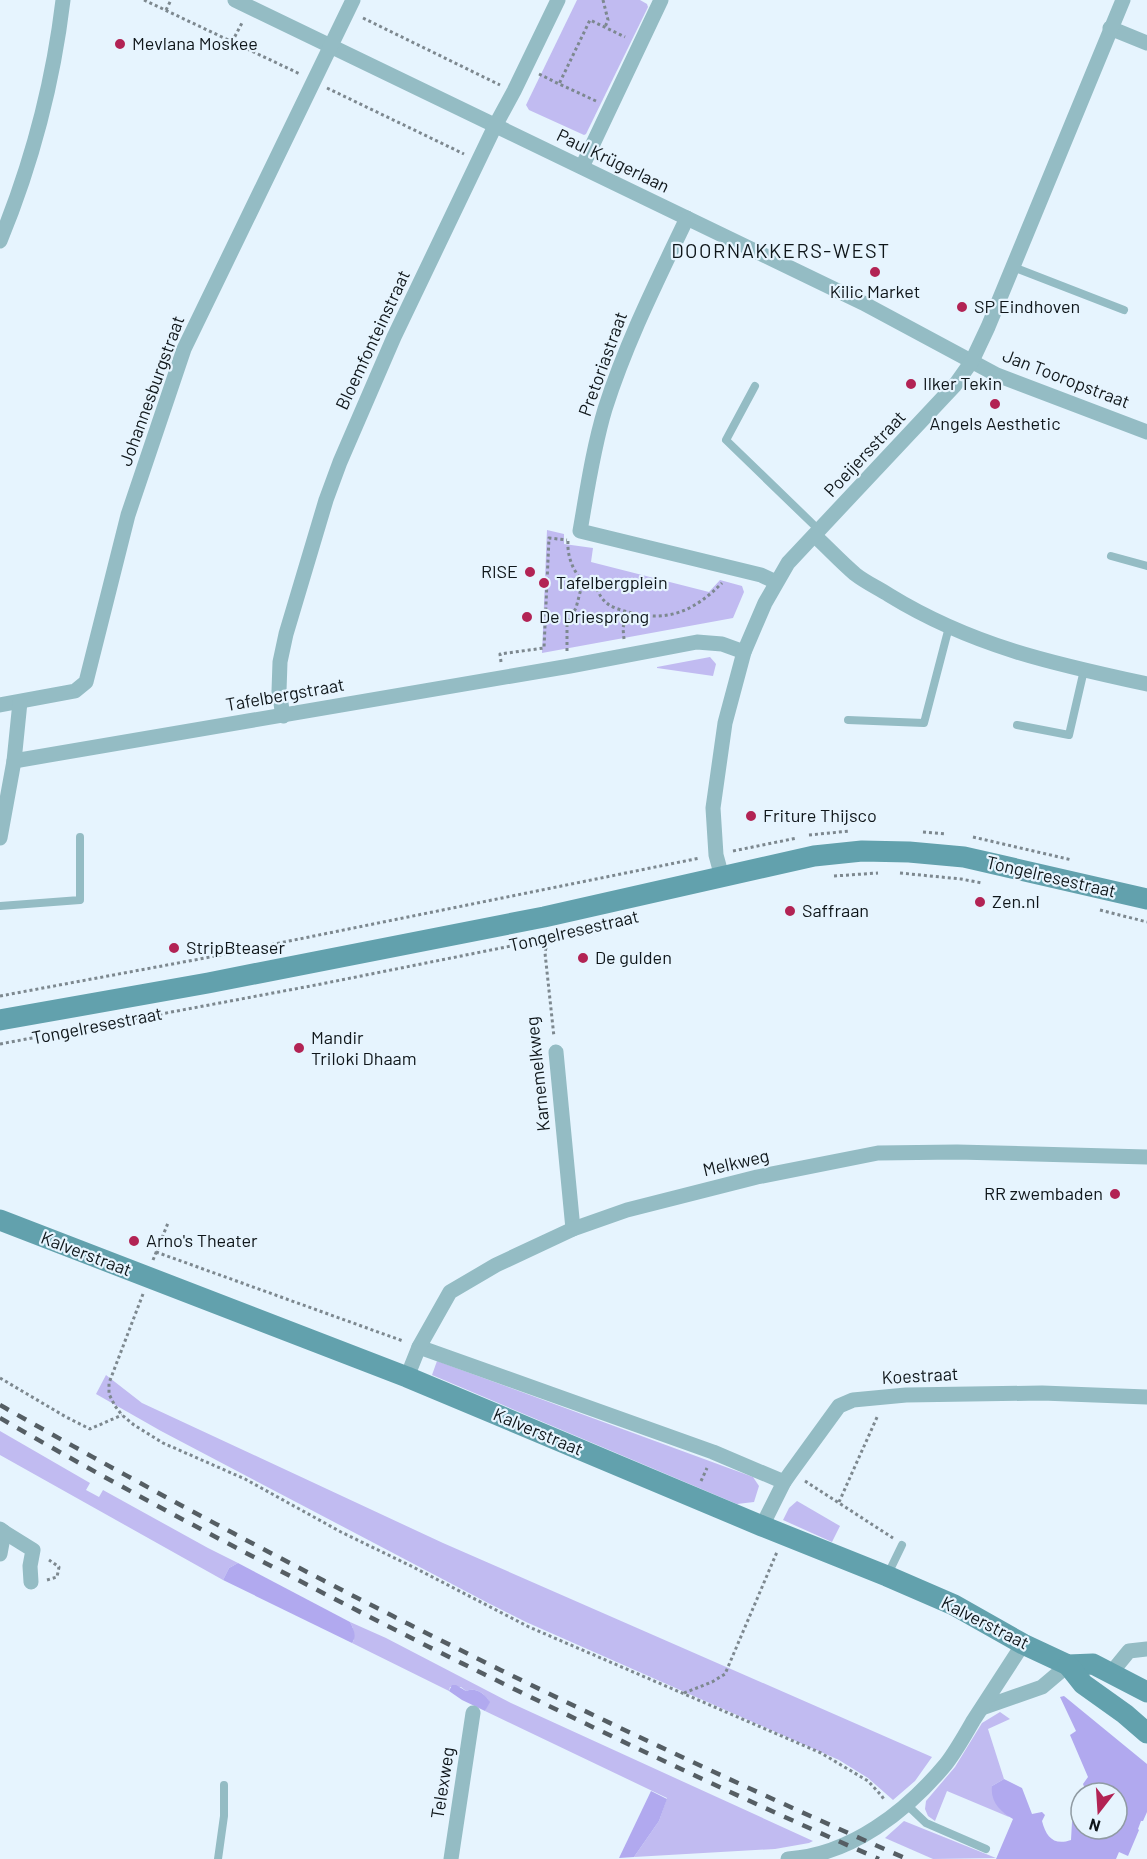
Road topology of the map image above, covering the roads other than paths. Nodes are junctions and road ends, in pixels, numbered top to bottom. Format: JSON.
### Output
{"nodes":[{"id":1,"x":63,"y":0,"type":"edge"},
{"id":2,"x":234,"y":0,"type":"edge"},
{"id":3,"x":558,"y":0,"type":"edge"},
{"id":4,"x":661,"y":0,"type":"edge"},
{"id":5,"x":1123,"y":0,"type":"edge"},
{"id":6,"x":351,"y":5,"type":"edge"},
{"id":7,"x":1110,"y":28,"type":"junction"},
{"id":8,"x":1147,"y":43,"type":"edge"},
{"id":9,"x":331,"y":46,"type":"junction"},
{"id":10,"x":495,"y":126,"type":"junction"},
{"id":11,"x":582,"y":167,"type":"junction"},
{"id":12,"x":687,"y":218,"type":"junction"},
{"id":13,"x":0,"y":241,"type":"edge"},
{"id":14,"x":1013,"y":267,"type":"junction"},
{"id":15,"x":1124,"y":310,"type":"dead end"},
{"id":16,"x":972,"y":361,"type":"junction"},
{"id":17,"x":754,"y":386,"type":"dead end"},
{"id":18,"x":1147,"y":432,"type":"edge"},
{"id":19,"x":817,"y":533,"type":"junction"},
{"id":20,"x":1111,"y":556,"type":"dead end"},
{"id":21,"x":1147,"y":566,"type":"edge"},
{"id":22,"x":776,"y":582,"type":"junction"},
{"id":23,"x":949,"y":627,"type":"junction"},
{"id":24,"x":744,"y":652,"type":"junction"},
{"id":25,"x":1084,"y":670,"type":"junction"},
{"id":26,"x":1147,"y":684,"type":"edge"},
{"id":27,"x":20,"y":702,"type":"junction"},
{"id":28,"x":0,"y":705,"type":"edge"},
{"id":29,"x":282,"y":716,"type":"junction"},
{"id":30,"x":848,"y":720,"type":"dead end"},
{"id":31,"x":1017,"y":725,"type":"dead end"},
{"id":32,"x":14,"y":761,"type":"junction"},
{"id":33,"x":80,"y":837,"type":"dead end"},
{"id":34,"x":0,"y":838,"type":"edge"},
{"id":35,"x":722,"y":877,"type":"junction"},
{"id":36,"x":1147,"y":899,"type":"edge"},
{"id":37,"x":0,"y":906,"type":"edge"},
{"id":38,"x":0,"y":1020,"type":"edge"},
{"id":39,"x":555,"y":1052,"type":"road end"},
{"id":40,"x":1147,"y":1157,"type":"edge"},
{"id":41,"x":0,"y":1220,"type":"edge"},
{"id":42,"x":573,"y":1229,"type":"junction"},
{"id":43,"x":419,"y":1347,"type":"junction"},
{"id":44,"x":406,"y":1377,"type":"junction"},
{"id":45,"x":1147,"y":1397,"type":"edge"},
{"id":46,"x":788,"y":1477,"type":"junction"},
{"id":47,"x":762,"y":1526,"type":"junction"},
{"id":48,"x":2,"y":1530,"type":"edge"},
{"id":49,"x":902,"y":1545,"type":"road end"},
{"id":50,"x":0,"y":1554,"type":"edge"},
{"id":51,"x":887,"y":1576,"type":"junction"},
{"id":52,"x":31,"y":1582,"type":"dead end"},
{"id":53,"x":1023,"y":1644,"type":"junction"},
{"id":54,"x":1147,"y":1649,"type":"edge"},
{"id":55,"x":1068,"y":1665,"type":"junction"},
{"id":56,"x":1111,"y":1673,"type":"junction"},
{"id":57,"x":1147,"y":1692,"type":"edge"},
{"id":58,"x":982,"y":1708,"type":"junction"},
{"id":59,"x":473,"y":1713,"type":"dead end"},
{"id":60,"x":1147,"y":1733,"type":"edge"},
{"id":61,"x":224,"y":1785,"type":"dead end"},
{"id":62,"x":906,"y":1804,"type":"junction"},
{"id":63,"x":986,"y":1849,"type":"dead end"},
{"id":64,"x":218,"y":1859,"type":"edge"},
{"id":65,"x":451,"y":1859,"type":"edge"},
{"id":66,"x":788,"y":1859,"type":"edge"}],
"edges":[{"from":1,"to":13,"type":"street"},
{"from":2,"to":9,"type":"street","name":"Paul Krügerlaan"},
{"from":3,"to":10,"type":"street","name":"Bloemfonteinstraat"},
{"from":4,"to":11,"type":"street"},
{"from":5,"to":7,"type":"street","name":"Poeijersstraat"},
{"from":6,"to":9,"type":"street","name":"Johannesburgstraat"},
{"from":7,"to":8,"type":"street"},
{"from":7,"to":14,"type":"street","name":"Poeijersstraat"},
{"from":9,"to":10,"type":"street","name":"Paul Krügerlaan"},
{"from":9,"to":27,"type":"street","name":"Johannesburgstraat"},
{"from":10,"to":11,"type":"street","name":"Paul Krügerlaan"},
{"from":10,"to":29,"type":"street","name":"Bloemfonteinstraat"},
{"from":11,"to":12,"type":"street","name":"Paul Krügerlaan"},
{"from":12,"to":16,"type":"street","name":"Paul Krügerlaan"},
{"from":12,"to":22,"type":"street","name":"Pretoriastraat"},
{"from":14,"to":15,"type":"lane"},
{"from":14,"to":16,"type":"street","name":"Poeijersstraat"},
{"from":16,"to":18,"type":"street","name":"Jan Tooropstraat"},
{"from":16,"to":19,"type":"street","name":"Poeijersstraat"},
{"from":17,"to":19,"type":"lane"},
{"from":19,"to":22,"type":"street","name":"Poeijersstraat"},
{"from":19,"to":23,"type":"street"},
{"from":20,"to":21,"type":"lane"},
{"from":22,"to":24,"type":"street","name":"Poeijersstraat"},
{"from":23,"to":25,"type":"street"},
{"from":23,"to":30,"type":"lane"},
{"from":24,"to":29,"type":"street","name":"Tafelbergstraat"},
{"from":24,"to":35,"type":"street","name":"Poeijersstraat"},
{"from":25,"to":26,"type":"street"},
{"from":25,"to":31,"type":"lane"},
{"from":27,"to":28,"type":"street"},
{"from":27,"to":32,"type":"street"},
{"from":29,"to":32,"type":"street","name":"Tafelbergstraat"},
{"from":32,"to":34,"type":"street"},
{"from":33,"to":37,"type":"lane"},
{"from":35,"to":36,"type":"street","name":"Tongelresestraat"},
{"from":35,"to":38,"type":"street","name":"Tongelresestraat"},
{"from":39,"to":42,"type":"street","name":"Karnemelkweg"},
{"from":40,"to":42,"type":"street","name":"Melkweg"},
{"from":41,"to":44,"type":"street","name":"Kalverstraat"},
{"from":42,"to":43,"type":"street","name":"Melkweg"},
{"from":43,"to":44,"type":"street","name":"Melkweg"},
{"from":43,"to":46,"type":"street","name":"Kalverstraat"},
{"from":44,"to":47,"type":"street","name":"Kalverstraat"},
{"from":45,"to":46,"type":"street","name":"Koestraat"},
{"from":46,"to":47,"type":"street","name":"Koestraat"},
{"from":47,"to":51,"type":"street","name":"Kalverstraat"},
{"from":48,"to":50,"type":"street"},
{"from":48,"to":52,"type":"street"},
{"from":49,"to":51,"type":"lane"},
{"from":51,"to":53,"type":"street","name":"Kalverstraat"},
{"from":53,"to":55,"type":"street","name":"Kalverstraat"},
{"from":53,"to":58,"type":"street"},
{"from":54,"to":56,"type":"street"},
{"from":55,"to":56,"type":"street","name":"Kalverstraat"},
{"from":55,"to":58,"type":"street"},
{"from":55,"to":60,"type":"street","name":"Kalverstraat"},
{"from":56,"to":57,"type":"street","name":"Kalverstraat"},
{"from":58,"to":62,"type":"street"},
{"from":59,"to":65,"type":"street","name":"Telexweg"},
{"from":61,"to":64,"type":"lane"},
{"from":62,"to":63,"type":"lane"},
{"from":62,"to":66,"type":"street"}]}
